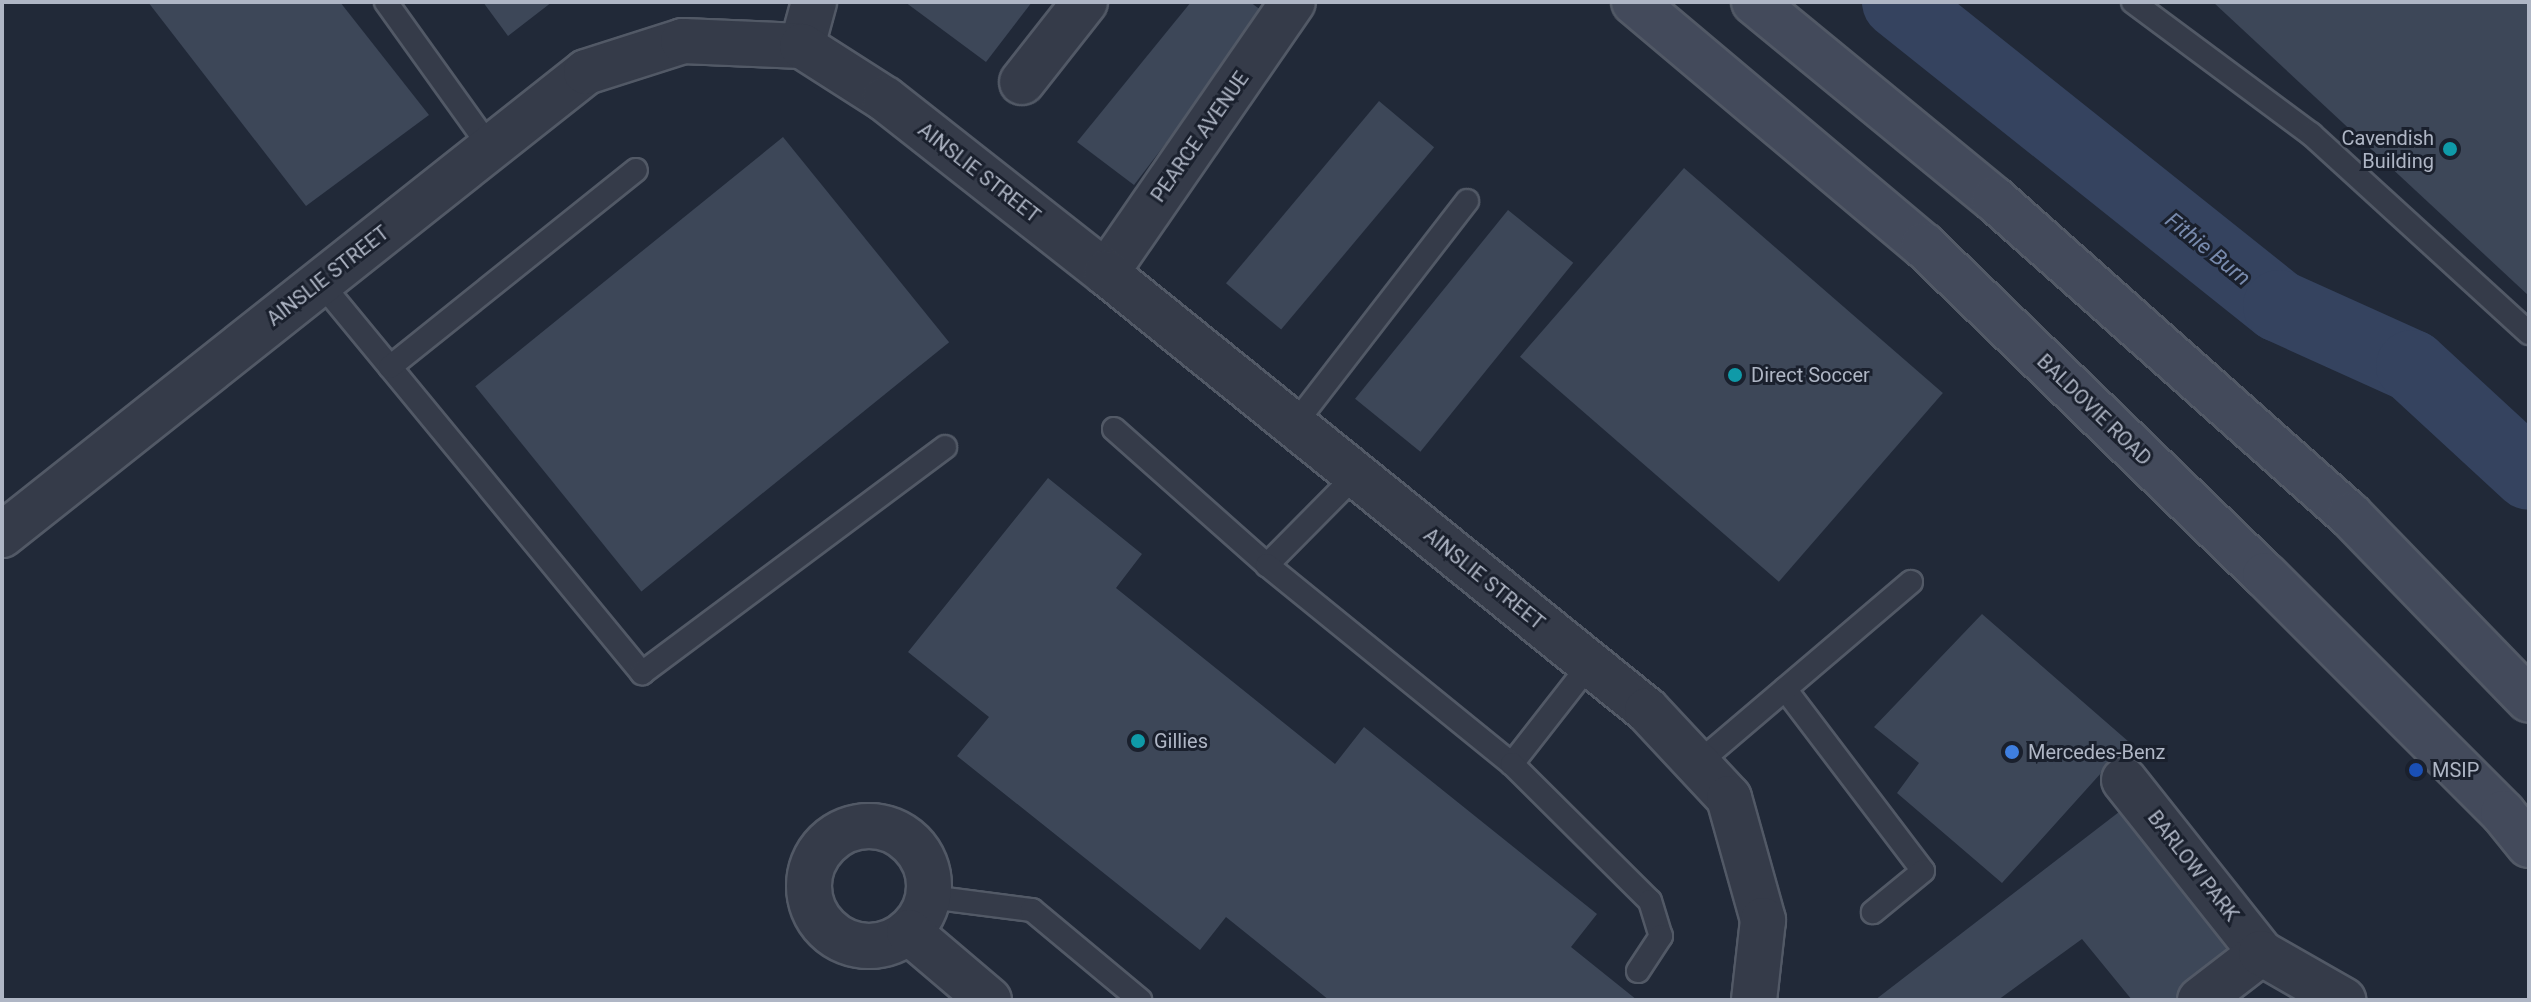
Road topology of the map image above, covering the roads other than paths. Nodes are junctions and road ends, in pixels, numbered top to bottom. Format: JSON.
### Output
{"nodes":[{"id":1,"x":386,"y":2,"type":"edge"},
{"id":2,"x":814,"y":2,"type":"edge"},
{"id":3,"x":1085,"y":2,"type":"edge"},
{"id":4,"x":1293,"y":2,"type":"edge"},
{"id":5,"x":1634,"y":2,"type":"edge"},
{"id":6,"x":1754,"y":2,"type":"edge"},
{"id":7,"x":2133,"y":2,"type":"edge"},
{"id":8,"x":802,"y":46,"type":"junction"},
{"id":9,"x":1022,"y":82,"type":"dead end"},
{"id":10,"x":490,"y":147,"type":"junction"},
{"id":11,"x":636,"y":170,"type":"dead end"},
{"id":12,"x":1467,"y":201,"type":"dead end"},
{"id":13,"x":1106,"y":273,"type":"junction"},
{"id":14,"x":320,"y":282,"type":"junction"},
{"id":15,"x":2529,"y":333,"type":"edge"},
{"id":16,"x":390,"y":367,"type":"junction"},
{"id":17,"x":1294,"y":425,"type":"junction"},
{"id":18,"x":1114,"y":429,"type":"dead end"},
{"id":19,"x":945,"y":447,"type":"dead end"},
{"id":20,"x":1356,"y":475,"type":"junction"},
{"id":21,"x":2,"y":535,"type":"edge"},
{"id":22,"x":1267,"y":565,"type":"junction"},
{"id":23,"x":1911,"y":582,"type":"dead end"},
{"id":24,"x":1590,"y":664,"type":"junction"},
{"id":25,"x":1785,"y":689,"type":"junction"},
{"id":26,"x":2529,"y":700,"type":"edge"},
{"id":27,"x":1512,"y":764,"type":"junction"},
{"id":28,"x":1697,"y":764,"type":"junction"},
{"id":29,"x":2124,"y":780,"type":"dead end"},
{"id":30,"x":2529,"y":845,"type":"edge"},
{"id":31,"x":1873,"y":912,"type":"dead end"},
{"id":32,"x":920,"y":914,"type":"joint"},
{"id":33,"x":2261,"y":953,"type":"junction"},
{"id":34,"x":1638,"y":971,"type":"dead end"},
{"id":35,"x":989,"y":1000,"type":"edge"},
{"id":36,"x":1140,"y":1000,"type":"edge"},
{"id":37,"x":1754,"y":1000,"type":"edge"},
{"id":38,"x":2200,"y":1000,"type":"edge"},
{"id":39,"x":2343,"y":1000,"type":"edge"}],
"edges":[{"from":1,"to":10,"type":"lane"},
{"from":2,"to":8,"type":"street"},
{"from":3,"to":9,"type":"street"},
{"from":4,"to":13,"type":"street","name":"PEARCE AVENUE"},
{"from":5,"to":30,"type":"main road","name":"BALDOVIE ROAD"},
{"from":6,"to":26,"type":"main road"},
{"from":7,"to":15,"type":"lane"},
{"from":8,"to":10,"type":"street","name":"AINSLIE STREET"},
{"from":8,"to":13,"type":"street","name":"AINSLIE STREET"},
{"from":10,"to":14,"type":"street","name":"AINSLIE STREET"},
{"from":11,"to":16,"type":"lane"},
{"from":12,"to":17,"type":"lane"},
{"from":13,"to":17,"type":"street","name":"AINSLIE STREET"},
{"from":14,"to":16,"type":"lane"},
{"from":14,"to":21,"type":"street","name":"AINSLIE STREET"},
{"from":16,"to":19,"type":"lane"},
{"from":17,"to":20,"type":"street","name":"AINSLIE STREET"},
{"from":18,"to":22,"type":"lane"},
{"from":20,"to":22,"type":"lane"},
{"from":20,"to":24,"type":"street","name":"AINSLIE STREET"},
{"from":22,"to":27,"type":"lane"},
{"from":23,"to":25,"type":"lane"},
{"from":24,"to":27,"type":"lane"},
{"from":24,"to":28,"type":"street","name":"AINSLIE STREET"},
{"from":25,"to":28,"type":"lane"},
{"from":25,"to":31,"type":"lane"},
{"from":27,"to":34,"type":"lane"},
{"from":28,"to":37,"type":"street","name":"AINSLIE STREET"},
{"from":29,"to":33,"type":"street","name":"BARLOW PARK"},
{"from":32,"to":35,"type":"street"},
{"from":32,"to":36,"type":"lane"},
{"from":33,"to":38,"type":"street"},
{"from":33,"to":39,"type":"street","name":"BARLOW PARK"}]}
